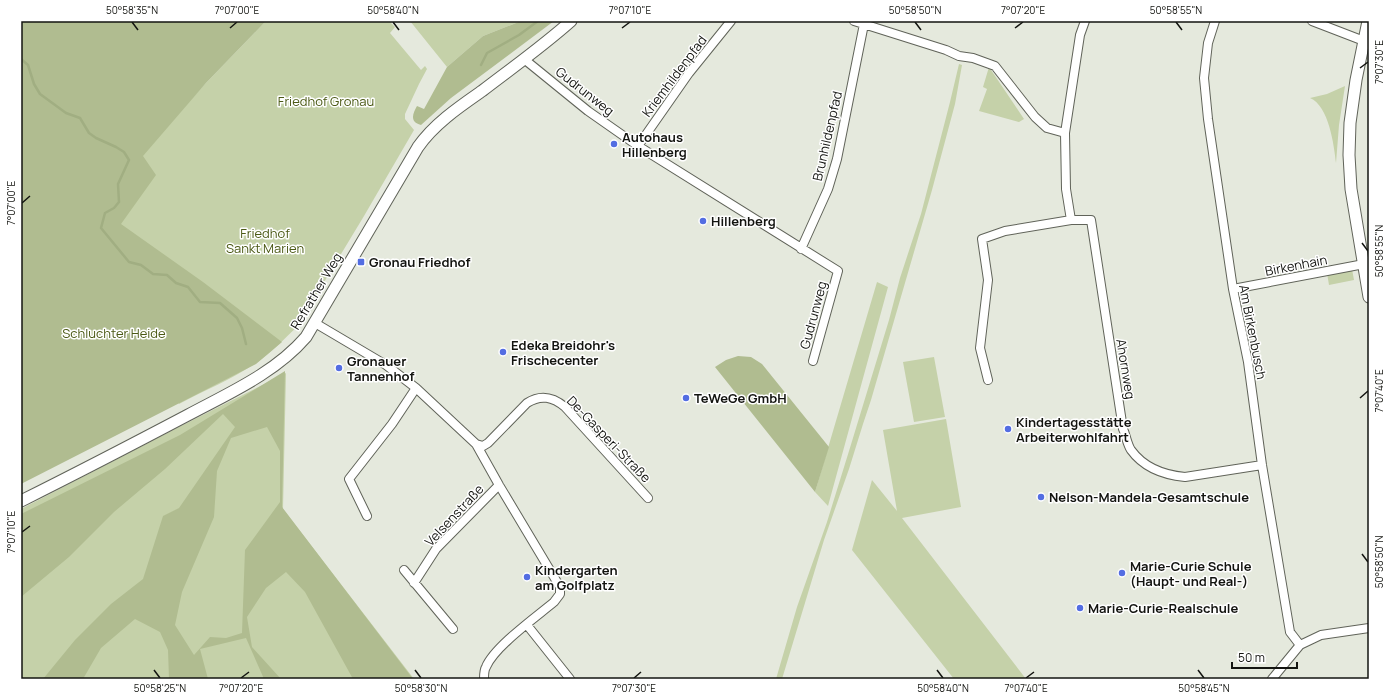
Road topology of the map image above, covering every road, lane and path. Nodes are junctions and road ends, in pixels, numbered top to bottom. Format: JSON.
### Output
{"nodes":[{"id":1,"x":571,"y":21,"type":"edge"},
{"id":2,"x":731,"y":21,"type":"edge"},
{"id":3,"x":854,"y":21,"type":"edge"},
{"id":4,"x":1085,"y":21,"type":"edge"},
{"id":5,"x":1215,"y":21,"type":"edge"},
{"id":6,"x":1312,"y":21,"type":"edge"},
{"id":7,"x":1368,"y":21,"type":"edge"},
{"id":8,"x":864,"y":24,"type":"junction"},
{"id":9,"x":1364,"y":40,"type":"junction"},
{"id":10,"x":1365,"y":54,"type":"edge"},
{"id":11,"x":524,"y":59,"type":"junction"},
{"id":12,"x":1065,"y":133,"type":"junction"},
{"id":13,"x":638,"y":146,"type":"junction"},
{"id":14,"x":1071,"y":220,"type":"junction"},
{"id":15,"x":802,"y":249,"type":"junction"},
{"id":16,"x":1364,"y":264,"type":"junction"},
{"id":17,"x":1233,"y":289,"type":"junction"},
{"id":18,"x":1369,"y":297,"type":"edge"},
{"id":19,"x":315,"y":323,"type":"junction"},
{"id":20,"x":813,"y":361,"type":"dead end"},
{"id":21,"x":988,"y":380,"type":"dead end"},
{"id":22,"x":416,"y":388,"type":"junction"},
{"id":23,"x":476,"y":444,"type":"junction"},
{"id":24,"x":1262,"y":465,"type":"junction"},
{"id":25,"x":499,"y":485,"type":"junction"},
{"id":26,"x":648,"y":498,"type":"dead end"},
{"id":27,"x":21,"y":501,"type":"edge"},
{"id":28,"x":367,"y":516,"type":"dead end"},
{"id":29,"x":404,"y":570,"type":"dead end"},
{"id":30,"x":414,"y":583,"type":"junction"},
{"id":31,"x":526,"y":625,"type":"junction"},
{"id":32,"x":1369,"y":628,"type":"edge"},
{"id":33,"x":453,"y":629,"type":"dead end"},
{"id":34,"x":1300,"y":644,"type":"junction"},
{"id":35,"x":484,"y":679,"type":"edge"},
{"id":36,"x":570,"y":679,"type":"edge"},
{"id":37,"x":1272,"y":679,"type":"edge"}],
"edges":[{"from":1,"to":11,"type":"main road","name":"Refrather Weg"},
{"from":2,"to":13,"type":"street","name":"Kriemhildenpfad"},
{"from":3,"to":8,"type":"street"},
{"from":4,"to":12,"type":"street"},
{"from":5,"to":17,"type":"street","name":"Am Birkenbusch"},
{"from":6,"to":9,"type":"street"},
{"from":7,"to":9,"type":"main road"},
{"from":8,"to":12,"type":"street"},
{"from":8,"to":15,"type":"street","name":"Brunhildenpfad"},
{"from":9,"to":10,"type":"main road"},
{"from":10,"to":16,"type":"main road"},
{"from":11,"to":13,"type":"street","name":"Gudrunweg"},
{"from":11,"to":19,"type":"main road","name":"Refrather Weg"},
{"from":12,"to":14,"type":"street"},
{"from":13,"to":15,"type":"street","name":"Gudrunweg"},
{"from":14,"to":21,"type":"street","name":"Ahornweg"},
{"from":14,"to":24,"type":"street","name":"Ahornweg"},
{"from":15,"to":20,"type":"street","name":"Gudrunweg"},
{"from":16,"to":17,"type":"street","name":"Birkenhain"},
{"from":16,"to":18,"type":"main road"},
{"from":17,"to":24,"type":"street","name":"Am Birkenbusch"},
{"from":19,"to":22,"type":"street"},
{"from":19,"to":27,"type":"main road","name":"Refrather Weg"},
{"from":22,"to":23,"type":"street"},
{"from":22,"to":28,"type":"street"},
{"from":23,"to":25,"type":"street"},
{"from":23,"to":26,"type":"street","name":"De-Gasperi-Straße"},
{"from":24,"to":34,"type":"street","name":"Am Birkenbusch"},
{"from":25,"to":30,"type":"street","name":"Velsenstraße"},
{"from":25,"to":31,"type":"street"},
{"from":29,"to":30,"type":"street"},
{"from":30,"to":33,"type":"street"},
{"from":31,"to":35,"type":"street"},
{"from":31,"to":36,"type":"street"},
{"from":32,"to":34,"type":"street"},
{"from":34,"to":37,"type":"street"}]}
